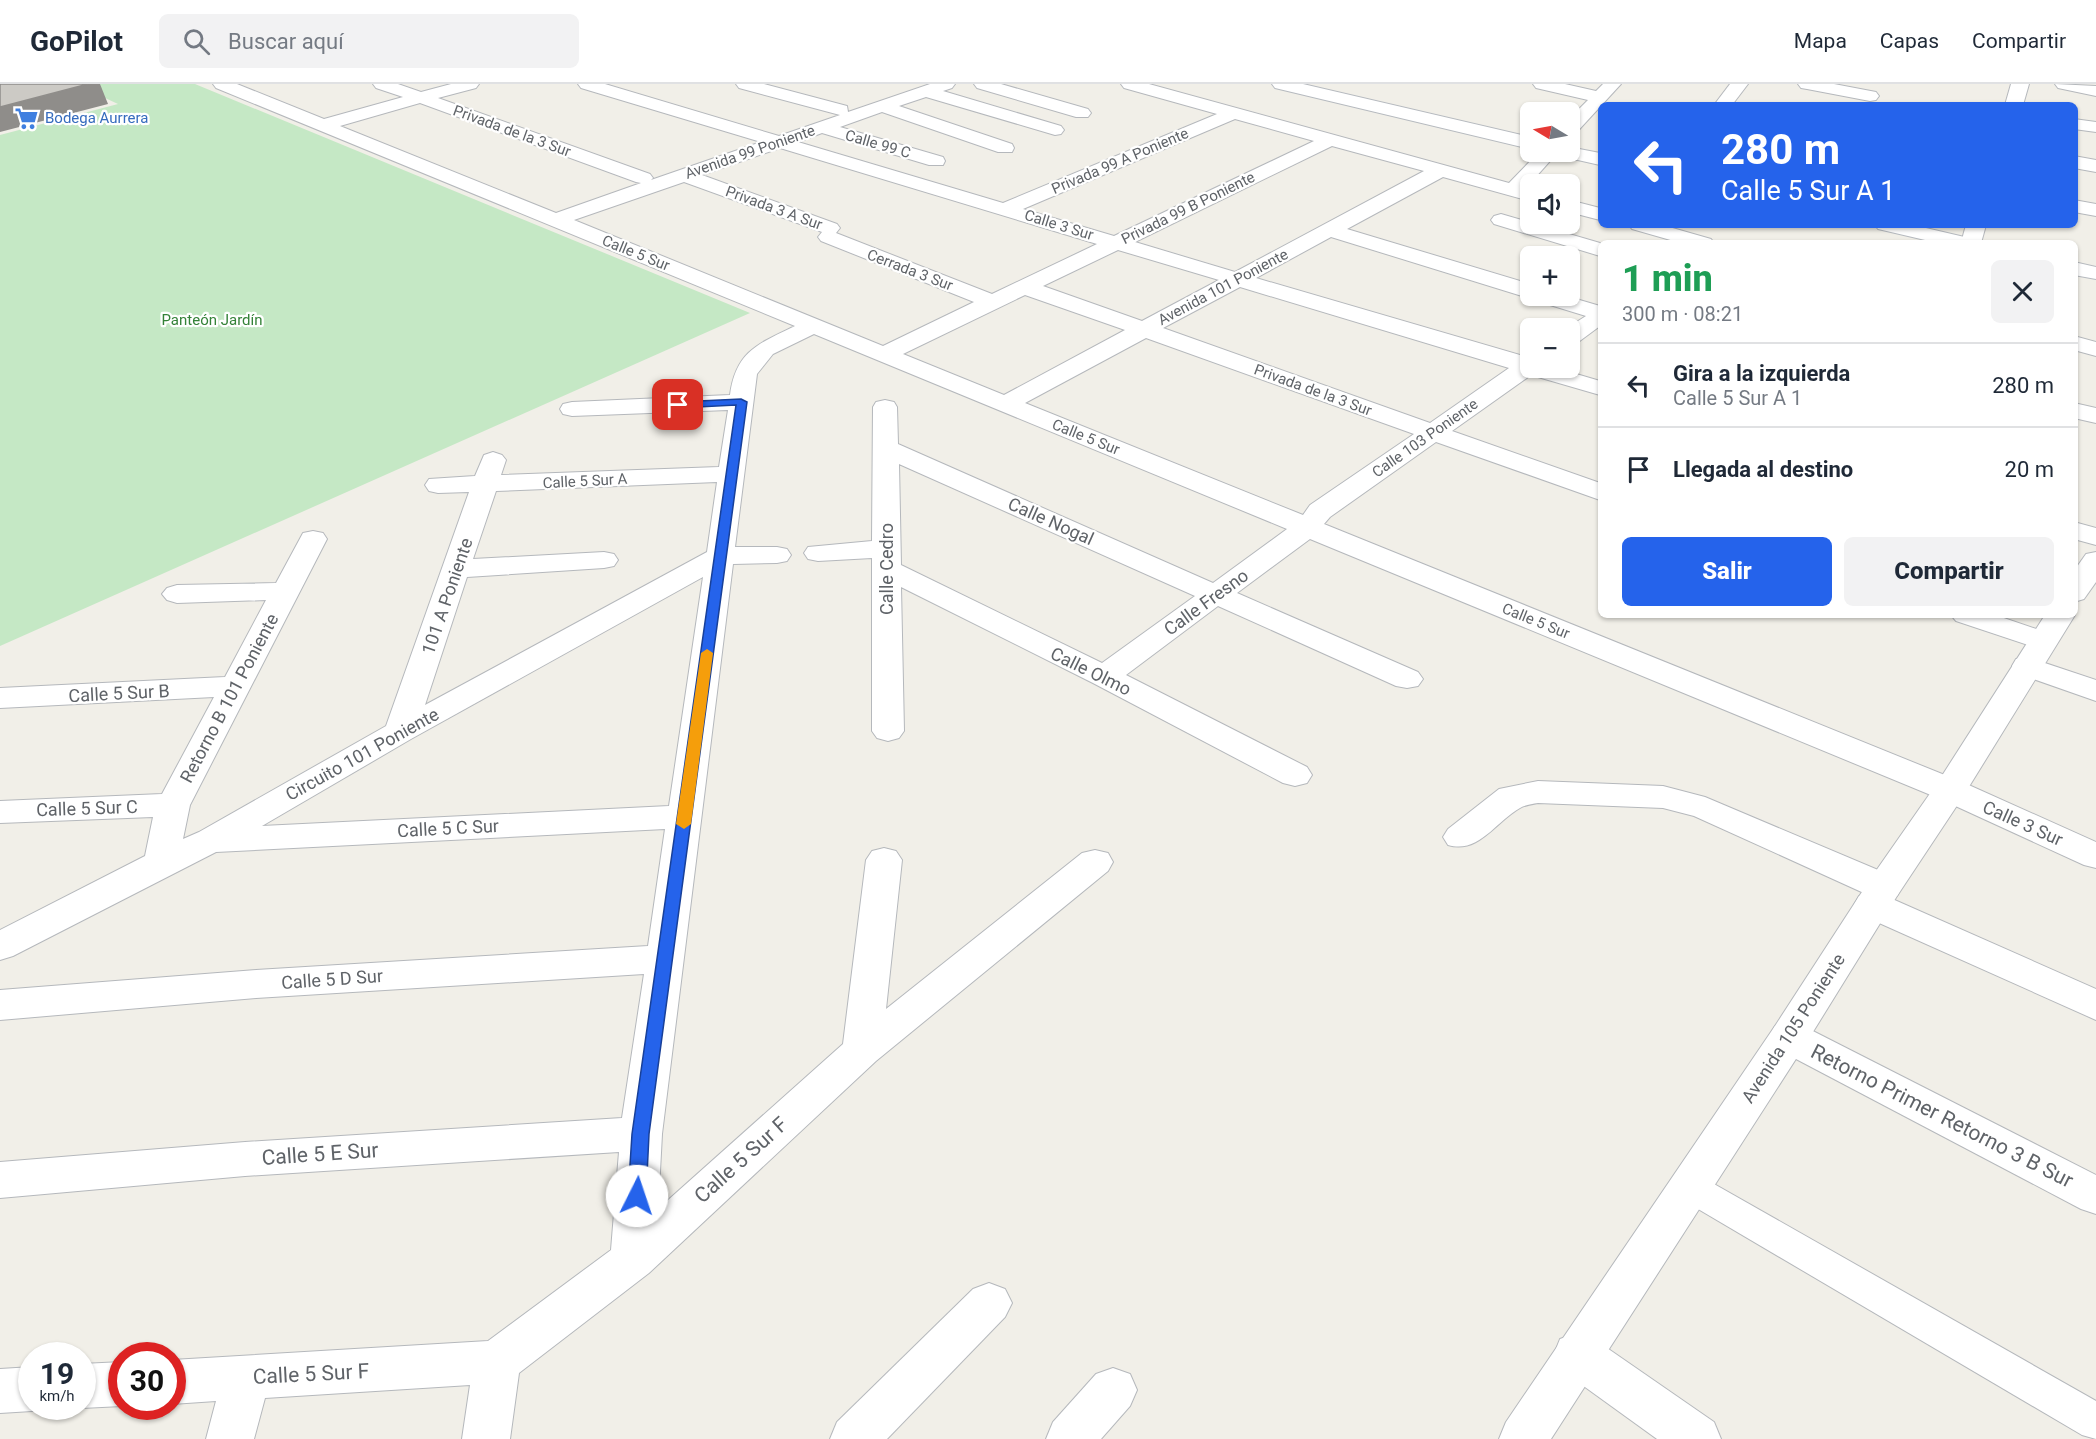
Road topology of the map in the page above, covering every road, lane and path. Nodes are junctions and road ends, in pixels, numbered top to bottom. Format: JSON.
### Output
{"nodes":[{"id":1,"x":222,"y":84,"type":"edge"},
{"id":2,"x":382,"y":84,"type":"edge"},
{"id":3,"x":470,"y":84,"type":"edge"},
{"id":4,"x":587,"y":84,"type":"edge"},
{"id":5,"x":745,"y":84,"type":"edge"},
{"id":6,"x":946,"y":84,"type":"edge"},
{"id":7,"x":983,"y":84,"type":"edge"},
{"id":8,"x":1130,"y":84,"type":"edge"},
{"id":9,"x":1542,"y":84,"type":"edge"},
{"id":10,"x":1612,"y":84,"type":"edge"},
{"id":11,"x":1739,"y":84,"type":"edge"},
{"id":12,"x":1807,"y":84,"type":"edge"},
{"id":13,"x":2020,"y":84,"type":"edge"},
{"id":14,"x":2064,"y":84,"type":"edge"},
{"id":15,"x":1289,"y":85,"type":"edge"},
{"id":16,"x":915,"y":86,"type":"edge"},
{"id":17,"x":2096,"y":91,"type":"edge"},
{"id":18,"x":1871,"y":95,"type":"edge"},
{"id":19,"x":1599,"y":97,"type":"junction"},
{"id":20,"x":420,"y":98,"type":"junction"},
{"id":21,"x":1725,"y":102,"type":"edge"},
{"id":22,"x":2015,"y":102,"type":"edge"},
{"id":23,"x":881,"y":106,"type":"junction"},
{"id":24,"x":841,"y":110,"type":"junction"},
{"id":25,"x":1082,"y":113,"type":"dead end"},
{"id":26,"x":1234,"y":113,"type":"junction"},
{"id":27,"x":1580,"y":118,"type":"edge"},
{"id":28,"x":323,"y":125,"type":"junction"},
{"id":29,"x":2078,"y":125,"type":"edge"},
{"id":30,"x":821,"y":127,"type":"junction"},
{"id":31,"x":2096,"y":127,"type":"edge"},
{"id":32,"x":1055,"y":130,"type":"dead end"},
{"id":33,"x":772,"y":139,"type":"junction"},
{"id":34,"x":1330,"y":140,"type":"junction"},
{"id":35,"x":1520,"y":141,"type":"edge"},
{"id":36,"x":1005,"y":148,"type":"dead end"},
{"id":37,"x":1580,"y":155,"type":"edge"},
{"id":38,"x":1598,"y":159,"type":"edge"},
{"id":39,"x":936,"y":161,"type":"dead end"},
{"id":40,"x":2078,"y":163,"type":"edge"},
{"id":41,"x":2096,"y":166,"type":"edge"},
{"id":42,"x":1441,"y":170,"type":"junction"},
{"id":43,"x":684,"y":175,"type":"junction"},
{"id":44,"x":643,"y":178,"type":"junction"},
{"id":45,"x":1520,"y":193,"type":"edge"},
{"id":46,"x":2078,"y":207,"type":"edge"},
{"id":47,"x":1005,"y":209,"type":"junction"},
{"id":48,"x":1580,"y":209,"type":"edge"},
{"id":49,"x":2096,"y":210,"type":"edge"},
{"id":50,"x":1598,"y":213,"type":"edge"},
{"id":51,"x":547,"y":217,"type":"junction"},
{"id":52,"x":1501,"y":220,"type":"dead end"},
{"id":53,"x":1654,"y":228,"type":"edge"},
{"id":54,"x":1898,"y":228,"type":"edge"},
{"id":55,"x":1330,"y":230,"type":"junction"},
{"id":56,"x":829,"y":233,"type":"joint"},
{"id":57,"x":1709,"y":239,"type":"edge"},
{"id":58,"x":1952,"y":240,"type":"edge"},
{"id":59,"x":1116,"y":243,"type":"junction"},
{"id":60,"x":1598,"y":249,"type":"edge"},
{"id":61,"x":2078,"y":269,"type":"edge"},
{"id":62,"x":2096,"y":273,"type":"edge"},
{"id":63,"x":1238,"y":279,"type":"junction"},
{"id":64,"x":1025,"y":287,"type":"junction"},
{"id":65,"x":1520,"y":288,"type":"edge"},
{"id":66,"x":993,"y":302,"type":"junction"},
{"id":67,"x":1576,"y":306,"type":"edge"},
{"id":68,"x":1598,"y":313,"type":"edge"},
{"id":69,"x":788,"y":315,"type":"junction"},
{"id":70,"x":1598,"y":316,"type":"edge"},
{"id":71,"x":814,"y":326,"type":"junction"},
{"id":72,"x":1144,"y":329,"type":"junction"},
{"id":73,"x":1580,"y":329,"type":"edge"},
{"id":74,"x":2078,"y":344,"type":"edge"},
{"id":75,"x":2096,"y":349,"type":"edge"},
{"id":76,"x":884,"y":354,"type":"junction"},
{"id":77,"x":746,"y":361,"type":"junction"},
{"id":78,"x":1520,"y":363,"type":"edge"},
{"id":79,"x":1520,"y":373,"type":"edge"},
{"id":80,"x":1568,"y":378,"type":"edge"},
{"id":81,"x":1598,"y":387,"type":"edge"},
{"id":82,"x":1005,"y":404,"type":"junction"},
{"id":83,"x":885,"y":408,"type":"dead end"},
{"id":84,"x":572,"y":410,"type":"dead end"},
{"id":85,"x":2078,"y":411,"type":"edge"},
{"id":86,"x":2096,"y":416,"type":"edge"},
{"id":87,"x":1432,"y":432,"type":"junction"},
{"id":88,"x":885,"y":448,"type":"junction"},
{"id":89,"x":489,"y":473,"type":"junction"},
{"id":90,"x":731,"y":474,"type":"junction"},
{"id":91,"x":438,"y":485,"type":"dead end"},
{"id":92,"x":1598,"y":491,"type":"edge"},
{"id":93,"x":1304,"y":519,"type":"junction"},
{"id":94,"x":2078,"y":531,"type":"edge"},
{"id":95,"x":2096,"y":537,"type":"edge"},
{"id":96,"x":313,"y":539,"type":"dead end"},
{"id":97,"x":818,"y":553,"type":"dead end"},
{"id":98,"x":777,"y":555,"type":"dead end"},
{"id":99,"x":720,"y":556,"type":"junction"},
{"id":100,"x":886,"y":559,"type":"junction"},
{"id":101,"x":604,"y":560,"type":"dead end"},
{"id":102,"x":2096,"y":560,"type":"edge"},
{"id":103,"x":456,"y":569,"type":"junction"},
{"id":104,"x":2078,"y":587,"type":"edge"},
{"id":105,"x":1204,"y":589,"type":"junction"},
{"id":106,"x":284,"y":591,"type":"junction"},
{"id":107,"x":177,"y":594,"type":"dead end"},
{"id":108,"x":1975,"y":618,"type":"edge"},
{"id":109,"x":2044,"y":641,"type":"edge"},
{"id":110,"x":1092,"y":670,"type":"junction"},
{"id":111,"x":1407,"y":679,"type":"dead end"},
{"id":112,"x":237,"y":686,"type":"junction"},
{"id":113,"x":2096,"y":692,"type":"edge"},
{"id":114,"x":0,"y":698,"type":"edge"},
{"id":115,"x":888,"y":731,"type":"dead end"},
{"id":116,"x":400,"y":732,"type":"junction"},
{"id":117,"x":1295,"y":775,"type":"dead end"},
{"id":118,"x":1950,"y":790,"type":"junction"},
{"id":119,"x":173,"y":805,"type":"junction"},
{"id":120,"x":0,"y":812,"type":"edge"},
{"id":121,"x":685,"y":817,"type":"junction"},
{"id":122,"x":1460,"y":837,"type":"dead end"},
{"id":123,"x":211,"y":840,"type":"junction"},
{"id":124,"x":2096,"y":856,"type":"edge"},
{"id":125,"x":884,"y":860,"type":"dead end"},
{"id":126,"x":1095,"y":862,"type":"dead end"},
{"id":127,"x":161,"y":863,"type":"junction"},
{"id":128,"x":1878,"y":896,"type":"junction"},
{"id":129,"x":0,"y":946,"type":"edge"},
{"id":130,"x":665,"y":958,"type":"junction"},
{"id":131,"x":0,"y":1005,"type":"edge"},
{"id":132,"x":2096,"y":1005,"type":"edge"},
{"id":133,"x":1789,"y":1037,"type":"junction"},
{"id":134,"x":862,"y":1050,"type":"junction"},
{"id":135,"x":641,"y":1134,"type":"junction"},
{"id":136,"x":0,"y":1180,"type":"edge"},
{"id":137,"x":1688,"y":1186,"type":"junction"},
{"id":138,"x":2096,"y":1196,"type":"edge"},
{"id":139,"x":633,"y":1258,"type":"junction"},
{"id":140,"x":990,"y":1303,"type":"dead end"},
{"id":141,"x":1577,"y":1354,"type":"junction"},
{"id":142,"x":497,"y":1362,"type":"junction"},
{"id":143,"x":248,"y":1377,"type":"junction"},
{"id":144,"x":186,"y":1381,"type":"edge"},
{"id":145,"x":18,"y":1390,"type":"edge"},
{"id":146,"x":1113,"y":1390,"type":"dead end"},
{"id":147,"x":0,"y":1391,"type":"edge"},
{"id":148,"x":2096,"y":1422,"type":"edge"},
{"id":149,"x":230,"y":1439,"type":"edge"},
{"id":150,"x":486,"y":1439,"type":"edge"},
{"id":151,"x":854,"y":1439,"type":"edge"},
{"id":152,"x":1070,"y":1439,"type":"edge"},
{"id":153,"x":1523,"y":1439,"type":"edge"},
{"id":154,"x":1697,"y":1439,"type":"edge"}],
"edges":[{"from":1,"to":28,"type":"street","name":"Calle 5 Sur"},
{"from":2,"to":20,"type":"street","name":"Privada de la 3 Sur"},
{"from":3,"to":20,"type":"street"},
{"from":4,"to":33,"type":"street","name":"Calle 3 Sur"},
{"from":5,"to":24,"type":"street"},
{"from":6,"to":16,"type":"street","name":"Avenida 99 Poniente"},
{"from":7,"to":25,"type":"street"},
{"from":8,"to":26,"type":"street"},
{"from":9,"to":19,"type":"street"},
{"from":10,"to":19,"type":"street"},
{"from":11,"to":21,"type":"street"},
{"from":12,"to":18,"type":"street"},
{"from":13,"to":22,"type":"street"},
{"from":14,"to":17,"type":"street"},
{"from":15,"to":35,"type":"street"},
{"from":16,"to":23,"type":"street","name":"Avenida 99 Poniente"},
{"from":16,"to":24,"type":"street","name":"Avenida 99 Poniente"},
{"from":16,"to":32,"type":"street"},
{"from":19,"to":27,"type":"street"},
{"from":20,"to":28,"type":"street"},
{"from":20,"to":44,"type":"street","name":"Privada de la 3 Sur"},
{"from":23,"to":30,"type":"street","name":"Avenida 99 Poniente"},
{"from":23,"to":36,"type":"street"},
{"from":24,"to":33,"type":"street","name":"Avenida 99 Poniente"},
{"from":26,"to":34,"type":"street"},
{"from":26,"to":47,"type":"street","name":"Privada 99 A Poniente"},
{"from":28,"to":51,"type":"street","name":"Calle 5 Sur"},
{"from":29,"to":31,"type":"street"},
{"from":30,"to":33,"type":"street","name":"Avenida 99 Poniente"},
{"from":30,"to":39,"type":"street","name":"Calle 99 C"},
{"from":33,"to":43,"type":"street","name":"Avenida 99 Poniente"},
{"from":33,"to":44,"type":"street","name":"Avenida 99 Poniente"},
{"from":33,"to":47,"type":"street","name":"Calle 3 Sur"},
{"from":34,"to":42,"type":"street"},
{"from":34,"to":59,"type":"street","name":"Privada 99 B Poniente"},
{"from":37,"to":38,"type":"street"},
{"from":40,"to":41,"type":"street"},
{"from":42,"to":45,"type":"street"},
{"from":42,"to":55,"type":"street","name":"Avenida 101 Poniente"},
{"from":43,"to":51,"type":"street","name":"Avenida 99 Poniente"},
{"from":43,"to":56,"type":"street","name":"Privada 3 A Sur"},
{"from":44,"to":51,"type":"street","name":"Avenida 99 Poniente"},
{"from":46,"to":49,"type":"street"},
{"from":47,"to":59,"type":"street","name":"Calle 3 Sur"},
{"from":48,"to":50,"type":"street"},
{"from":51,"to":69,"type":"street","name":"Calle 5 Sur"},
{"from":52,"to":60,"type":"street"},
{"from":53,"to":57,"type":"street"},
{"from":54,"to":58,"type":"street"},
{"from":55,"to":63,"type":"street","name":"Avenida 101 Poniente"},
{"from":55,"to":65,"type":"street"},
{"from":56,"to":66,"type":"street","name":"Cerrada 3 Sur"},
{"from":59,"to":63,"type":"street","name":"Calle 3 Sur"},
{"from":59,"to":64,"type":"street","name":"Privada 99 B Poniente"},
{"from":61,"to":62,"type":"street"},
{"from":63,"to":72,"type":"street","name":"Avenida 101 Poniente"},
{"from":63,"to":78,"type":"street","name":"Calle 3 Sur"},
{"from":64,"to":66,"type":"street","name":"Privada 99 B Poniente"},
{"from":64,"to":72,"type":"street","name":"Privada de la 3 Sur"},
{"from":66,"to":76,"type":"street","name":"Privada 99 B Poniente"},
{"from":67,"to":68,"type":"street"},
{"from":69,"to":71,"type":"street","name":"Calle 5 Sur"},
{"from":69,"to":77,"type":"street"},
{"from":70,"to":73,"type":"street"},
{"from":71,"to":76,"type":"street","name":"Calle 5 Sur"},
{"from":71,"to":77,"type":"street"},
{"from":72,"to":82,"type":"street","name":"Avenida 101 Poniente"},
{"from":72,"to":87,"type":"street","name":"Privada de la 3 Sur"},
{"from":74,"to":75,"type":"street"},
{"from":76,"to":82,"type":"street","name":"Calle 5 Sur"},
{"from":77,"to":84,"type":"street"},
{"from":77,"to":90,"type":"street"},
{"from":79,"to":87,"type":"street","name":"Calle 103 Poniente"},
{"from":80,"to":81,"type":"street","name":"Calle 3 Sur"},
{"from":82,"to":93,"type":"street","name":"Calle 5 Sur"},
{"from":83,"to":88,"type":"street","name":"Calle Cedro"},
{"from":85,"to":86,"type":"street"},
{"from":87,"to":92,"type":"street","name":"Privada de la 3 Sur"},
{"from":87,"to":93,"type":"street","name":"Calle 103 Poniente"},
{"from":88,"to":100,"type":"street","name":"Calle Cedro"},
{"from":88,"to":105,"type":"street","name":"Calle Nogal"},
{"from":89,"to":90,"type":"street","name":"Calle 5 Sur A"},
{"from":89,"to":91,"type":"street","name":"Calle 5 Sur A"},
{"from":89,"to":103,"type":"street","name":"101 A Poniente"},
{"from":90,"to":99,"type":"street"},
{"from":93,"to":105,"type":"street","name":"Calle Fresno"},
{"from":93,"to":118,"type":"street","name":"Calle 5 Sur"},
{"from":94,"to":95,"type":"street"},
{"from":96,"to":106,"type":"street","name":"Retorno B 101 Poniente"},
{"from":97,"to":100,"type":"street"},
{"from":98,"to":99,"type":"street"},
{"from":99,"to":116,"type":"street","name":"Circuito 101 Poniente"},
{"from":99,"to":121,"type":"street"},
{"from":100,"to":110,"type":"street","name":"Calle Olmo"},
{"from":100,"to":115,"type":"street","name":"Calle Cedro"},
{"from":101,"to":103,"type":"street"},
{"from":102,"to":104,"type":"street"},
{"from":103,"to":116,"type":"street","name":"101 A Poniente"},
{"from":105,"to":110,"type":"street","name":"Calle Fresno"},
{"from":105,"to":111,"type":"street","name":"Calle Nogal"},
{"from":106,"to":107,"type":"street"},
{"from":106,"to":112,"type":"street","name":"Retorno B 101 Poniente"},
{"from":108,"to":109,"type":"street"},
{"from":109,"to":113,"type":"street"},
{"from":109,"to":118,"type":"street","name":"Avenida 105 Poniente"},
{"from":110,"to":117,"type":"street","name":"Calle Olmo"},
{"from":112,"to":114,"type":"street","name":"Calle 5 Sur B"},
{"from":112,"to":119,"type":"street","name":"Retorno B 101 Poniente"},
{"from":116,"to":123,"type":"street","name":"Circuito 101 Poniente"},
{"from":118,"to":124,"type":"street","name":"Calle 3 Sur"},
{"from":118,"to":128,"type":"street","name":"Avenida 105 Poniente"},
{"from":119,"to":120,"type":"street","name":"Calle 5 Sur C"},
{"from":119,"to":127,"type":"street","name":"Retorno B 101 Poniente"},
{"from":121,"to":123,"type":"street","name":"Calle 5 C Sur"},
{"from":121,"to":130,"type":"street"},
{"from":122,"to":128,"type":"street"},
{"from":123,"to":127,"type":"street","name":"Circuito 101 Poniente"},
{"from":125,"to":134,"type":"street"},
{"from":126,"to":134,"type":"street","name":"Calle 5 Sur F"},
{"from":127,"to":129,"type":"street","name":"Circuito 101 Poniente"},
{"from":128,"to":132,"type":"street"},
{"from":128,"to":133,"type":"street","name":"Avenida 105 Poniente"},
{"from":130,"to":131,"type":"street","name":"Calle 5 D Sur"},
{"from":130,"to":135,"type":"street"},
{"from":133,"to":137,"type":"street","name":"Avenida 105 Poniente"},
{"from":133,"to":138,"type":"street","name":"Retorno Primer Retorno 3 B Sur"},
{"from":134,"to":139,"type":"street","name":"Calle 5 Sur F"},
{"from":135,"to":136,"type":"street","name":"Calle 5 E Sur"},
{"from":135,"to":139,"type":"street"},
{"from":137,"to":141,"type":"street","name":"Avenida 105 Poniente"},
{"from":137,"to":148,"type":"street"},
{"from":139,"to":142,"type":"street","name":"Calle 5 Sur F"},
{"from":140,"to":151,"type":"street"},
{"from":141,"to":153,"type":"street","name":"Avenida 105 Poniente"},
{"from":141,"to":154,"type":"street"},
{"from":142,"to":143,"type":"street","name":"Calle 5 Sur F"},
{"from":142,"to":150,"type":"street"},
{"from":143,"to":144,"type":"street","name":"Calle 5 Sur F"},
{"from":143,"to":149,"type":"street"},
{"from":145,"to":147,"type":"street"},
{"from":146,"to":152,"type":"street"}]}
